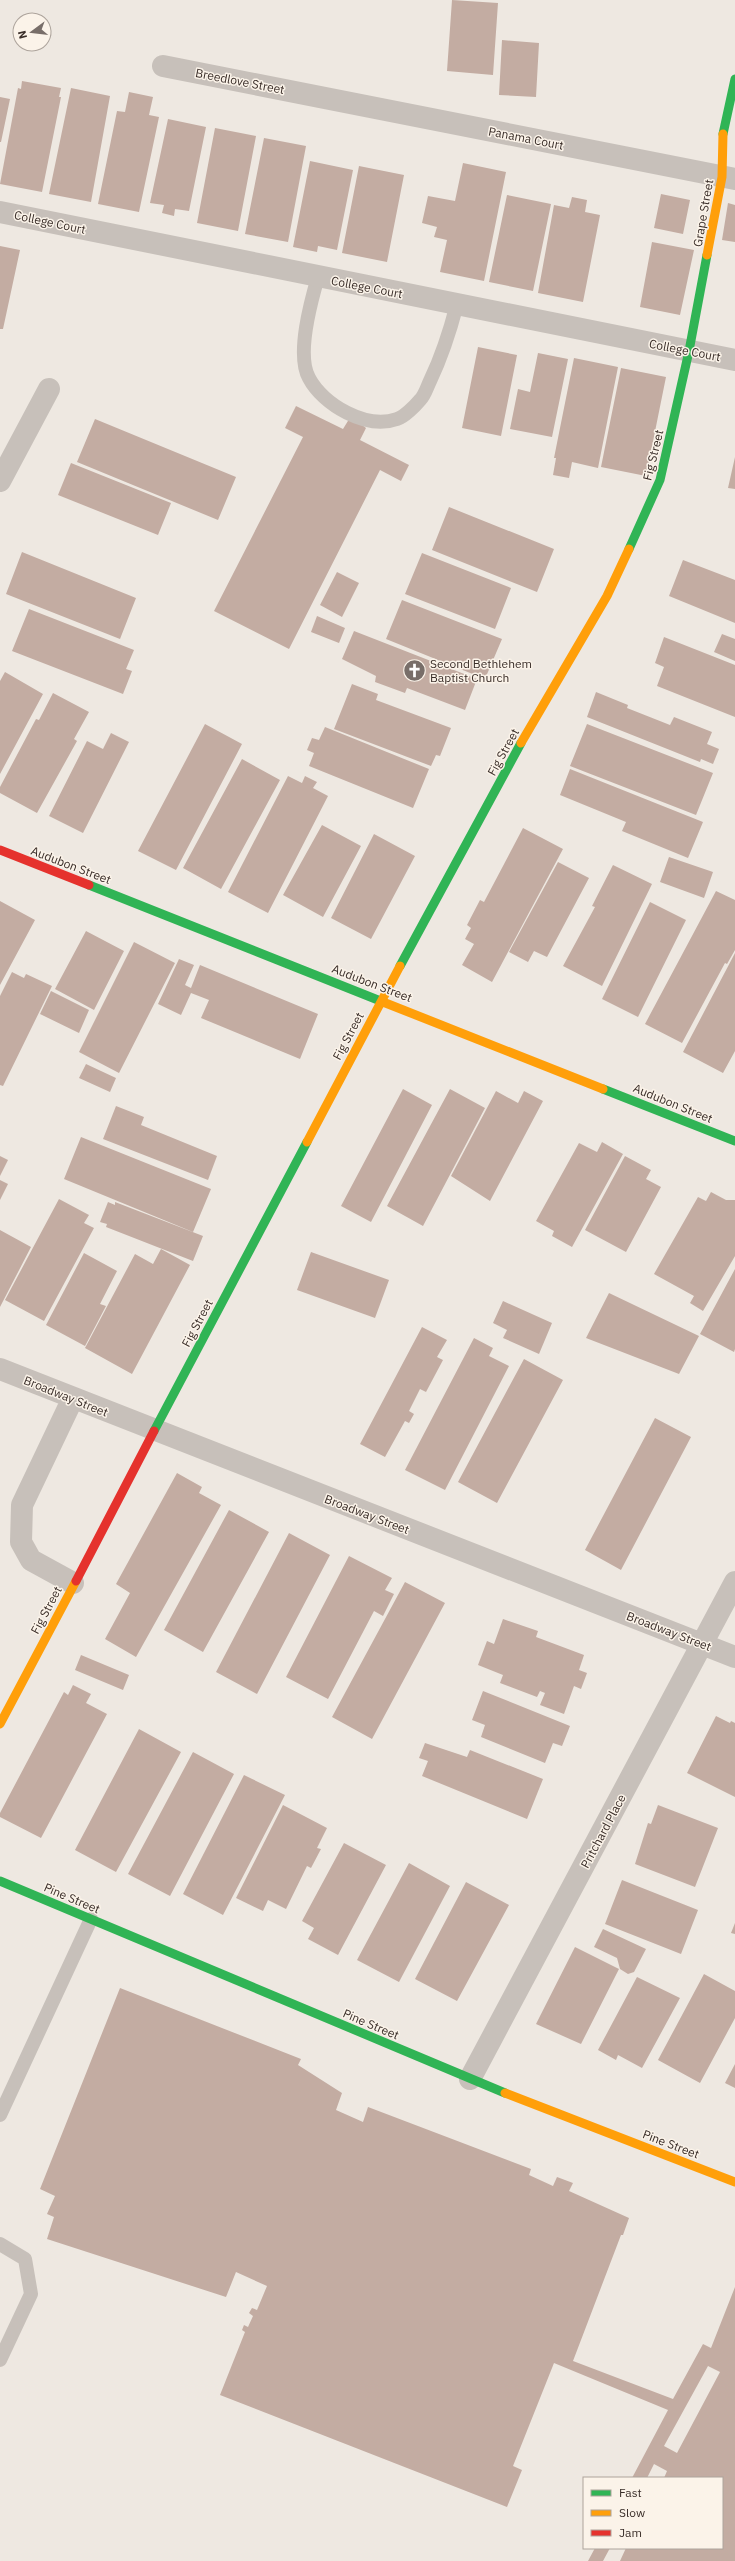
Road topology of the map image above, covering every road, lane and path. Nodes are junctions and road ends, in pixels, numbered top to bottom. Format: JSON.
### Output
{"nodes":[{"id":1,"x":163,"y":66,"type":"dead end"},
{"id":2,"x":735,"y":79,"type":"edge"},
{"id":3,"x":317,"y":97,"type":"joint"},
{"id":4,"x":728,"y":178,"type":"edge"},
{"id":5,"x":0,"y":212,"type":"edge"},
{"id":6,"x":318,"y":277,"type":"junction"},
{"id":7,"x":458,"y":304,"type":"junction"},
{"id":8,"x":689,"y":350,"type":"junction"},
{"id":9,"x":735,"y":360,"type":"edge"},
{"id":10,"x":49,"y":389,"type":"dead end"},
{"id":11,"x":0,"y":481,"type":"edge"},
{"id":12,"x":0,"y":850,"type":"edge"},
{"id":13,"x":382,"y":999,"type":"junction"},
{"id":14,"x":735,"y":1140,"type":"edge"},
{"id":15,"x":0,"y":1369,"type":"edge"},
{"id":16,"x":73,"y":1398,"type":"junction"},
{"id":17,"x":153,"y":1431,"type":"junction"},
{"id":18,"x":735,"y":1582,"type":"edge"},
{"id":19,"x":73,"y":1583,"type":"junction"},
{"id":20,"x":703,"y":1644,"type":"junction"},
{"id":21,"x":735,"y":1657,"type":"edge"},
{"id":22,"x":0,"y":1724,"type":"edge"},
{"id":23,"x":0,"y":1881,"type":"edge"},
{"id":24,"x":91,"y":1919,"type":"junction"},
{"id":25,"x":470,"y":2079,"type":"junction"},
{"id":26,"x":0,"y":2115,"type":"edge"},
{"id":27,"x":735,"y":2182,"type":"edge"},
{"id":28,"x":0,"y":2244,"type":"edge"},
{"id":29,"x":0,"y":2360,"type":"edge"}],
"edges":[{"from":1,"to":3,"type":"street","name":"Breedlove Street"},
{"from":2,"to":4,"type":"street","name":"Grape Street"},
{"from":3,"to":4,"type":"street","name":"Panama Court"},
{"from":4,"to":8,"type":"street","name":"Grape Street"},
{"from":5,"to":6,"type":"street","name":"College Court"},
{"from":6,"to":7,"type":"street","name":"College Court"},
{"from":6,"to":7,"type":"lane"},
{"from":7,"to":8,"type":"street","name":"College Court"},
{"from":8,"to":9,"type":"street","name":"College Court"},
{"from":8,"to":13,"type":"street","name":"Fig Street"},
{"from":10,"to":11,"type":"street"},
{"from":12,"to":13,"type":"street","name":"Audubon Street"},
{"from":13,"to":14,"type":"street","name":"Audubon Street"},
{"from":13,"to":17,"type":"street","name":"Fig Street"},
{"from":15,"to":16,"type":"street","name":"Broadway Street"},
{"from":16,"to":17,"type":"street","name":"Broadway Street"},
{"from":16,"to":19,"type":"street"},
{"from":17,"to":19,"type":"street","name":"Fig Street"},
{"from":17,"to":20,"type":"street","name":"Broadway Street"},
{"from":18,"to":20,"type":"street","name":"Pritchard Place"},
{"from":19,"to":22,"type":"street","name":"Fig Street"},
{"from":20,"to":21,"type":"street","name":"Broadway Street"},
{"from":20,"to":25,"type":"street","name":"Pritchard Place"},
{"from":23,"to":24,"type":"street","name":"Pine Street"},
{"from":24,"to":25,"type":"street","name":"Pine Street"},
{"from":24,"to":26,"type":"lane"},
{"from":25,"to":27,"type":"street","name":"Pine Street"},
{"from":28,"to":29,"type":"lane"}]}
